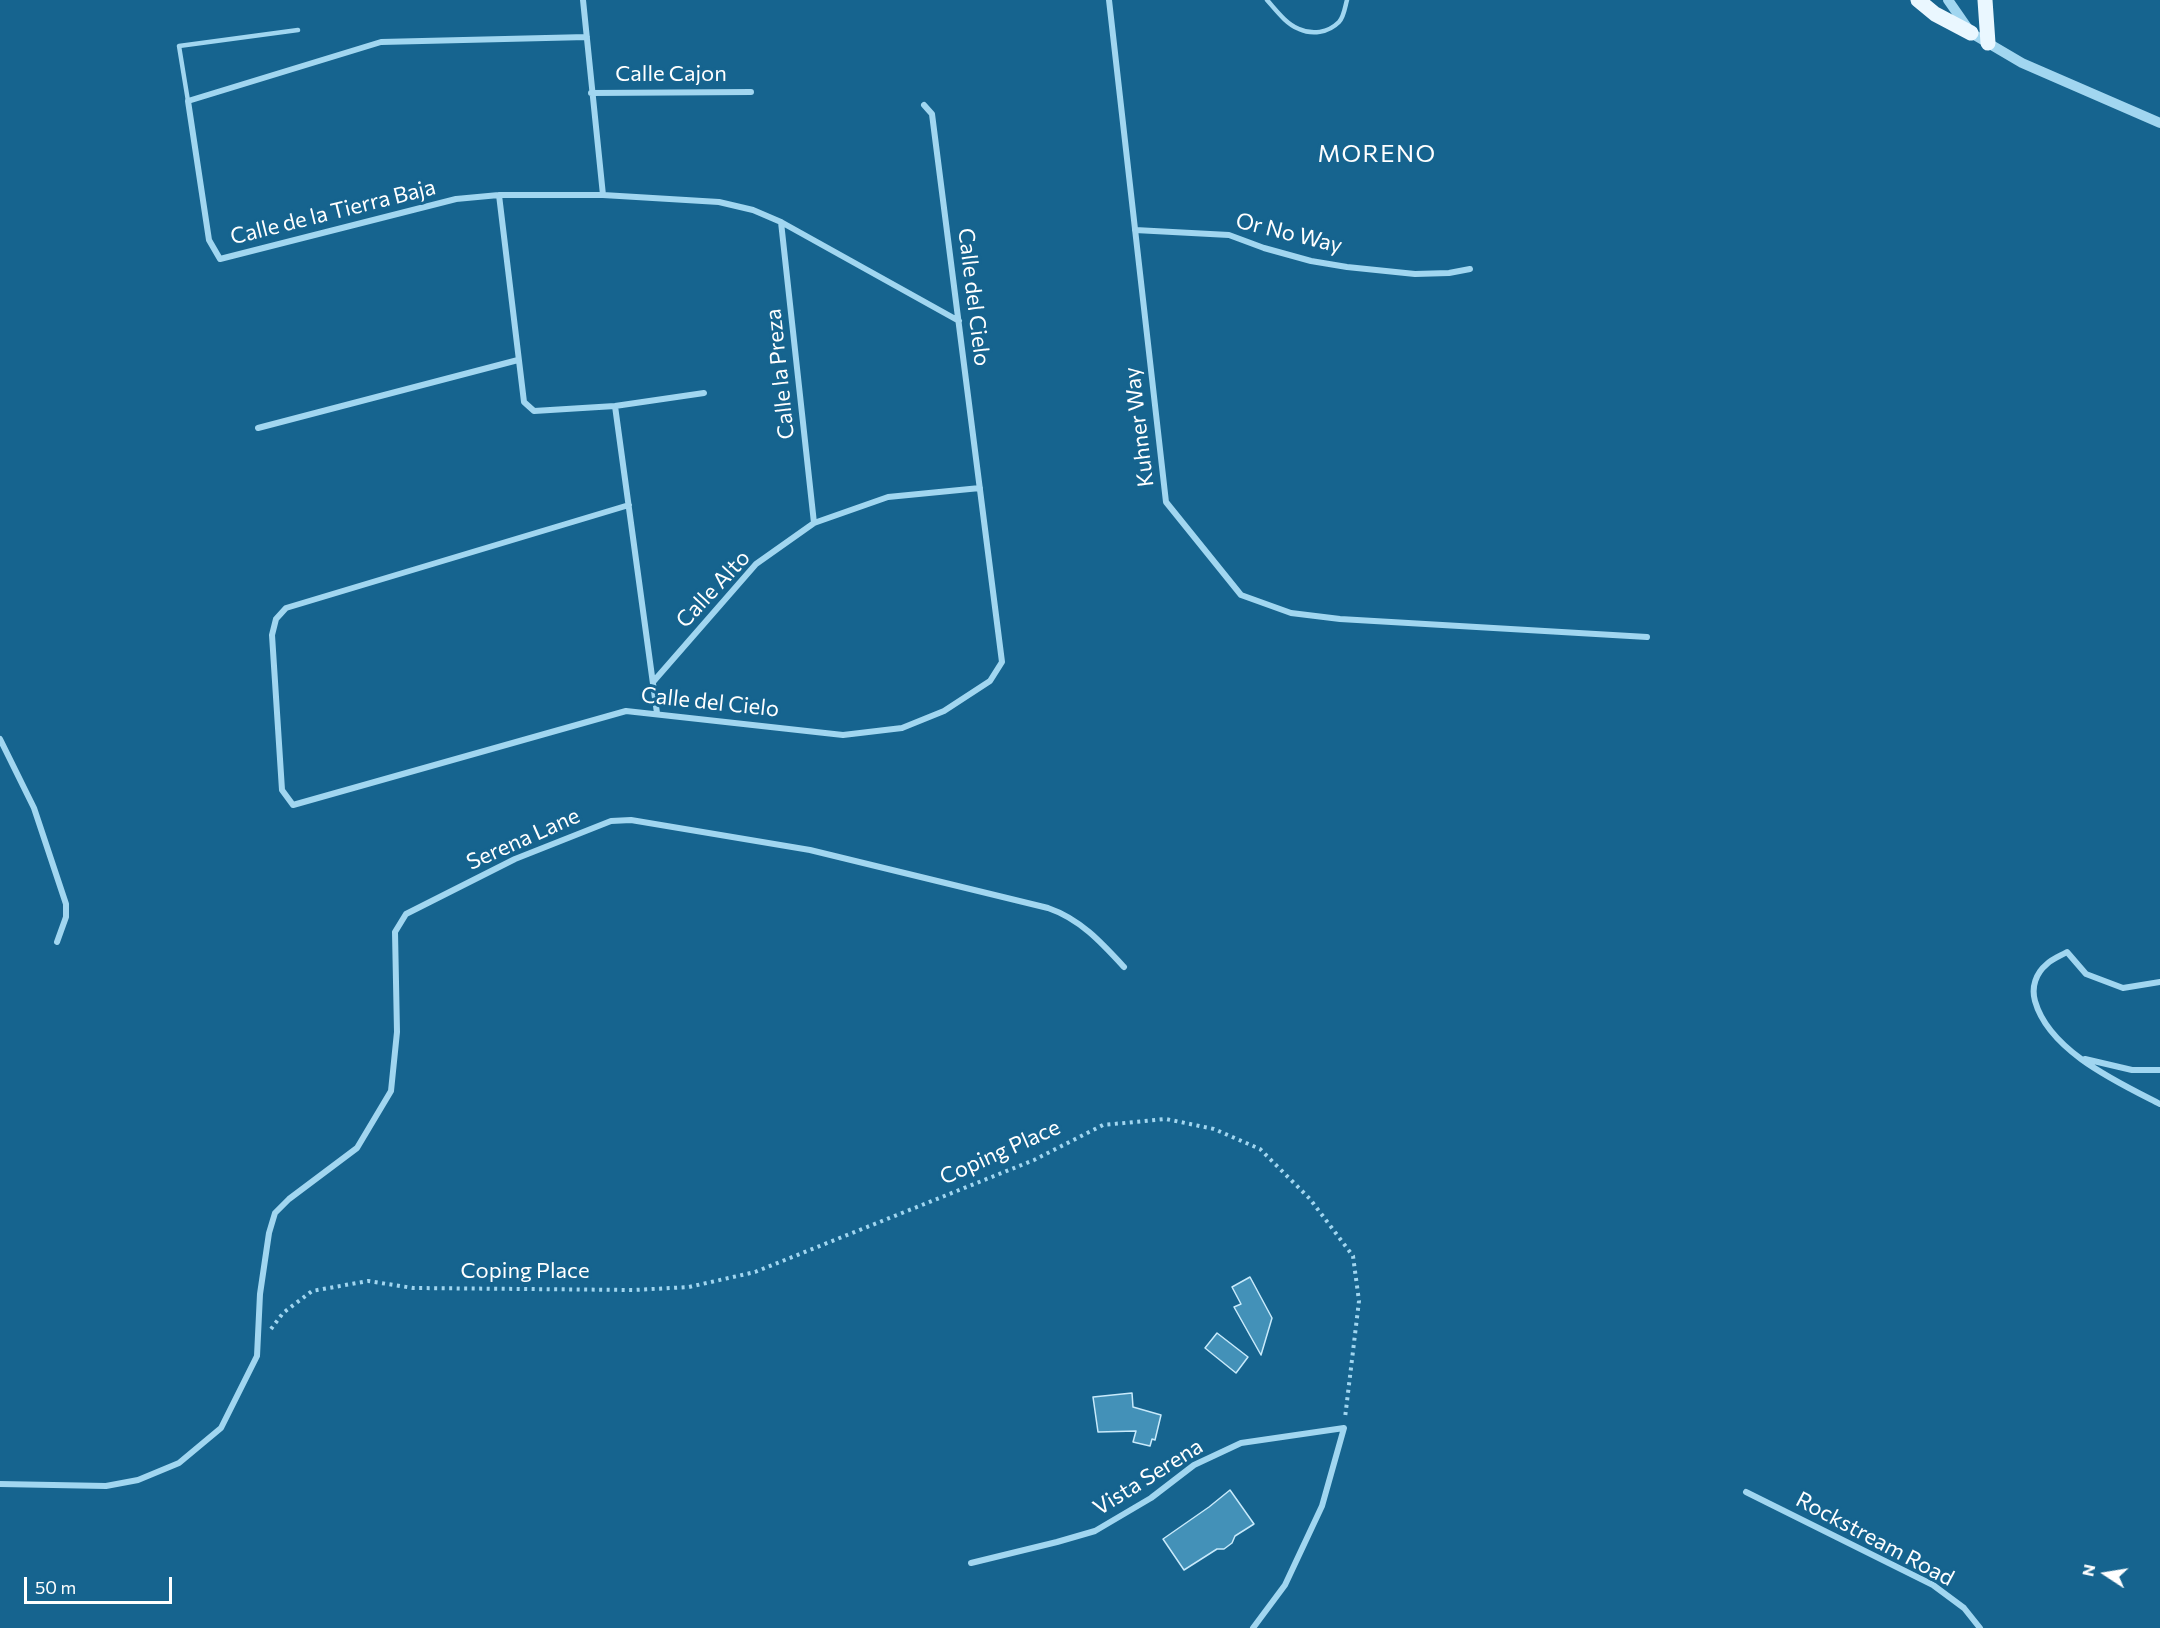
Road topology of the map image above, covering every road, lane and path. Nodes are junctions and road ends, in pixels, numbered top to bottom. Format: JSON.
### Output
{"nodes":[{"id":1,"x":583,"y":0,"type":"edge"},
{"id":2,"x":1109,"y":0,"type":"edge"},
{"id":3,"x":1267,"y":0,"type":"edge"},
{"id":4,"x":1347,"y":0,"type":"edge"},
{"id":5,"x":1918,"y":0,"type":"edge"},
{"id":6,"x":1948,"y":0,"type":"edge"},
{"id":7,"x":1985,"y":0,"type":"edge"},
{"id":8,"x":298,"y":30,"type":"dead end"},
{"id":9,"x":1971,"y":33,"type":"junction"},
{"id":10,"x":586,"y":38,"type":"junction"},
{"id":11,"x":1988,"y":43,"type":"junction"},
{"id":12,"x":751,"y":92,"type":"dead end"},
{"id":13,"x":591,"y":93,"type":"junction"},
{"id":14,"x":188,"y":101,"type":"junction"},
{"id":15,"x":924,"y":105,"type":"dead end"},
{"id":16,"x":2160,"y":123,"type":"edge"},
{"id":17,"x":499,"y":195,"type":"junction"},
{"id":18,"x":603,"y":195,"type":"junction"},
{"id":19,"x":781,"y":222,"type":"junction"},
{"id":20,"x":1135,"y":230,"type":"junction"},
{"id":21,"x":1470,"y":269,"type":"dead end"},
{"id":22,"x":958,"y":321,"type":"junction"},
{"id":23,"x":518,"y":360,"type":"junction"},
{"id":24,"x":704,"y":393,"type":"dead end"},
{"id":25,"x":615,"y":406,"type":"junction"},
{"id":26,"x":258,"y":428,"type":"dead end"},
{"id":27,"x":980,"y":488,"type":"junction"},
{"id":28,"x":628,"y":505,"type":"junction"},
{"id":29,"x":814,"y":522,"type":"junction"},
{"id":30,"x":1647,"y":637,"type":"dead end"},
{"id":31,"x":653,"y":681,"type":"junction"},
{"id":32,"x":657,"y":712,"type":"junction"},
{"id":33,"x":0,"y":740,"type":"edge"},
{"id":34,"x":57,"y":942,"type":"dead end"},
{"id":35,"x":1124,"y":967,"type":"dead end"},
{"id":36,"x":2160,"y":982,"type":"edge"},
{"id":37,"x":2079,"y":1057,"type":"junction"},
{"id":38,"x":2160,"y":1070,"type":"edge"},
{"id":39,"x":2160,"y":1104,"type":"edge"},
{"id":40,"x":257,"y":1356,"type":"junction"},
{"id":41,"x":1344,"y":1428,"type":"junction"},
{"id":42,"x":0,"y":1484,"type":"edge"},
{"id":43,"x":1746,"y":1492,"type":"dead end"},
{"id":44,"x":971,"y":1563,"type":"dead end"},
{"id":45,"x":1254,"y":1628,"type":"edge"},
{"id":46,"x":1980,"y":1628,"type":"edge"}],
"edges":[{"from":1,"to":10,"type":"street"},
{"from":2,"to":20,"type":"street","name":"Kuhner Way"},
{"from":3,"to":4,"type":"lane"},
{"from":5,"to":9,"type":"main road"},
{"from":6,"to":9,"type":"street"},
{"from":7,"to":11,"type":"main road"},
{"from":8,"to":14,"type":"lane"},
{"from":9,"to":11,"type":"street"},
{"from":10,"to":13,"type":"street"},
{"from":10,"to":14,"type":"street"},
{"from":11,"to":16,"type":"street"},
{"from":12,"to":13,"type":"street","name":"Calle Cajon"},
{"from":13,"to":18,"type":"street"},
{"from":14,"to":17,"type":"street","name":"Calle de la Tierra Baja"},
{"from":15,"to":22,"type":"street","name":"Calle del Cielo"},
{"from":17,"to":18,"type":"street","name":"Calle de la Tierra Baja"},
{"from":17,"to":23,"type":"street"},
{"from":18,"to":19,"type":"street","name":"Calle de la Tierra Baja"},
{"from":19,"to":22,"type":"street","name":"Calle de la Tierra Baja"},
{"from":19,"to":29,"type":"street","name":"Calle la Preza"},
{"from":20,"to":21,"type":"street","name":"Or No Way"},
{"from":20,"to":30,"type":"street","name":"Kuhner Way"},
{"from":22,"to":27,"type":"street","name":"Calle del Cielo"},
{"from":23,"to":25,"type":"street"},
{"from":23,"to":26,"type":"street"},
{"from":24,"to":25,"type":"street"},
{"from":25,"to":28,"type":"street"},
{"from":27,"to":29,"type":"street","name":"Calle Alto"},
{"from":27,"to":32,"type":"street","name":"Calle del Cielo"},
{"from":28,"to":31,"type":"street"},
{"from":28,"to":32,"type":"street","name":"Calle del Cielo"},
{"from":29,"to":31,"type":"street","name":"Calle Alto"},
{"from":31,"to":32,"type":"street"},
{"from":33,"to":34,"type":"street"},
{"from":35,"to":40,"type":"street","name":"Serena Lane"},
{"from":36,"to":37,"type":"street"},
{"from":37,"to":38,"type":"street"},
{"from":37,"to":39,"type":"street"},
{"from":40,"to":41,"type":"path","name":"Coping Place"},
{"from":40,"to":42,"type":"street"},
{"from":41,"to":44,"type":"street","name":"Vista Serena"},
{"from":41,"to":45,"type":"street"},
{"from":43,"to":46,"type":"street","name":"Rockstream Road"}]}
